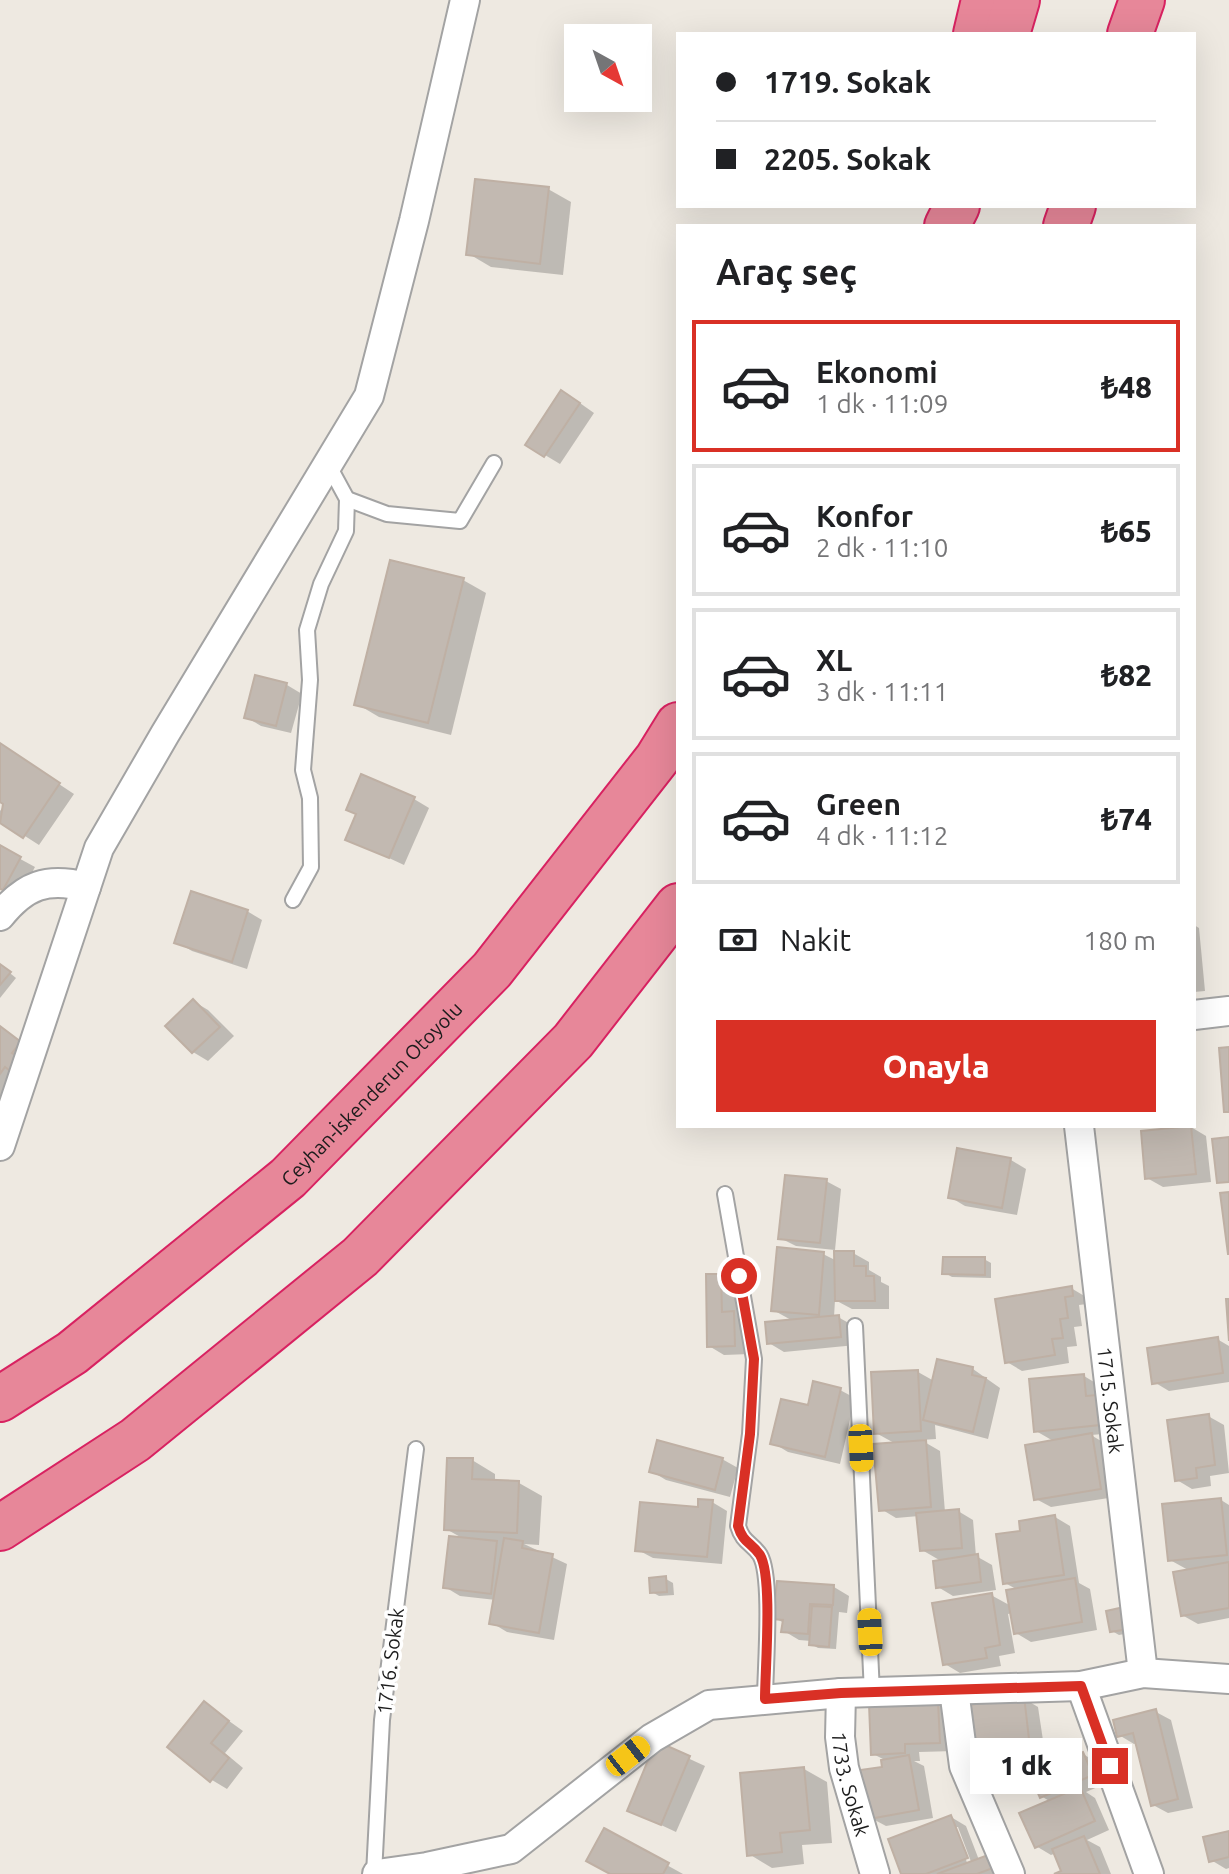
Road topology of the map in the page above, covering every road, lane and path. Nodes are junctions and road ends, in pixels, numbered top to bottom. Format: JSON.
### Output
{"nodes":[{"id":1,"x":465,"y":0,"type":"edge"},
{"id":2,"x":984,"y":0,"type":"edge"},
{"id":3,"x":1017,"y":0,"type":"edge"},
{"id":4,"x":1129,"y":0,"type":"edge"},
{"id":5,"x":1142,"y":0,"type":"edge"},
{"id":6,"x":976,"y":32,"type":"edge"},
{"id":7,"x":1008,"y":32,"type":"edge"},
{"id":8,"x":1120,"y":32,"type":"edge"},
{"id":9,"x":1131,"y":32,"type":"edge"},
{"id":10,"x":494,"y":463,"type":"dead end"},
{"id":11,"x":328,"y":464,"type":"junction"},
{"id":12,"x":347,"y":499,"type":"junction"},
{"id":13,"x":676,"y":728,"type":"edge"},
{"id":14,"x":86,"y":887,"type":"junction"},
{"id":15,"x":293,"y":900,"type":"dead end"},
{"id":16,"x":676,"y":909,"type":"edge"},
{"id":17,"x":0,"y":916,"type":"edge"},
{"id":18,"x":1229,"y":1011,"type":"edge"},
{"id":19,"x":1196,"y":1015,"type":"edge"},
{"id":20,"x":1079,"y":1128,"type":"edge"},
{"id":21,"x":0,"y":1146,"type":"edge"},
{"id":22,"x":725,"y":1194,"type":"dead end"},
{"id":23,"x":855,"y":1326,"type":"dead end"},
{"id":24,"x":0,"y":1399,"type":"edge"},
{"id":25,"x":416,"y":1449,"type":"dead end"},
{"id":26,"x":0,"y":1528,"type":"edge"},
{"id":27,"x":1143,"y":1673,"type":"junction"},
{"id":28,"x":1229,"y":1679,"type":"edge"},
{"id":29,"x":1081,"y":1686,"type":"junction"},
{"id":30,"x":954,"y":1690,"type":"junction"},
{"id":31,"x":841,"y":1693,"type":"junction"},
{"id":32,"x":872,"y":1693,"type":"junction"},
{"id":33,"x":765,"y":1699,"type":"junction"},
{"id":34,"x":511,"y":1866,"type":"edge"},
{"id":35,"x":375,"y":1874,"type":"edge"},
{"id":36,"x":875,"y":1874,"type":"edge"},
{"id":37,"x":1010,"y":1874,"type":"edge"},
{"id":38,"x":1149,"y":1874,"type":"edge"}],
"edges":[{"from":1,"to":11,"type":"street"},
{"from":2,"to":6,"type":"highway"},
{"from":3,"to":7,"type":"highway"},
{"from":4,"to":8,"type":"highway"},
{"from":5,"to":9,"type":"highway"},
{"from":10,"to":12,"type":"lane"},
{"from":11,"to":12,"type":"lane"},
{"from":11,"to":14,"type":"street"},
{"from":12,"to":15,"type":"lane"},
{"from":13,"to":24,"type":"highway","name":"Ceyhan-İskenderun Otoyolu"},
{"from":14,"to":17,"type":"street"},
{"from":14,"to":21,"type":"street"},
{"from":16,"to":26,"type":"highway"},
{"from":18,"to":19,"type":"street"},
{"from":20,"to":27,"type":"street","name":"1715. Sokak"},
{"from":22,"to":33,"type":"lane"},
{"from":23,"to":32,"type":"lane"},
{"from":25,"to":35,"type":"lane","name":"1716. Sokak"},
{"from":27,"to":28,"type":"street"},
{"from":27,"to":29,"type":"street"},
{"from":29,"to":30,"type":"street"},
{"from":29,"to":38,"type":"street"},
{"from":30,"to":32,"type":"street"},
{"from":30,"to":37,"type":"street"},
{"from":31,"to":32,"type":"street"},
{"from":31,"to":33,"type":"street"},
{"from":31,"to":36,"type":"street","name":"1733. Sokak"},
{"from":33,"to":34,"type":"street"},
{"from":34,"to":35,"type":"street"}]}
